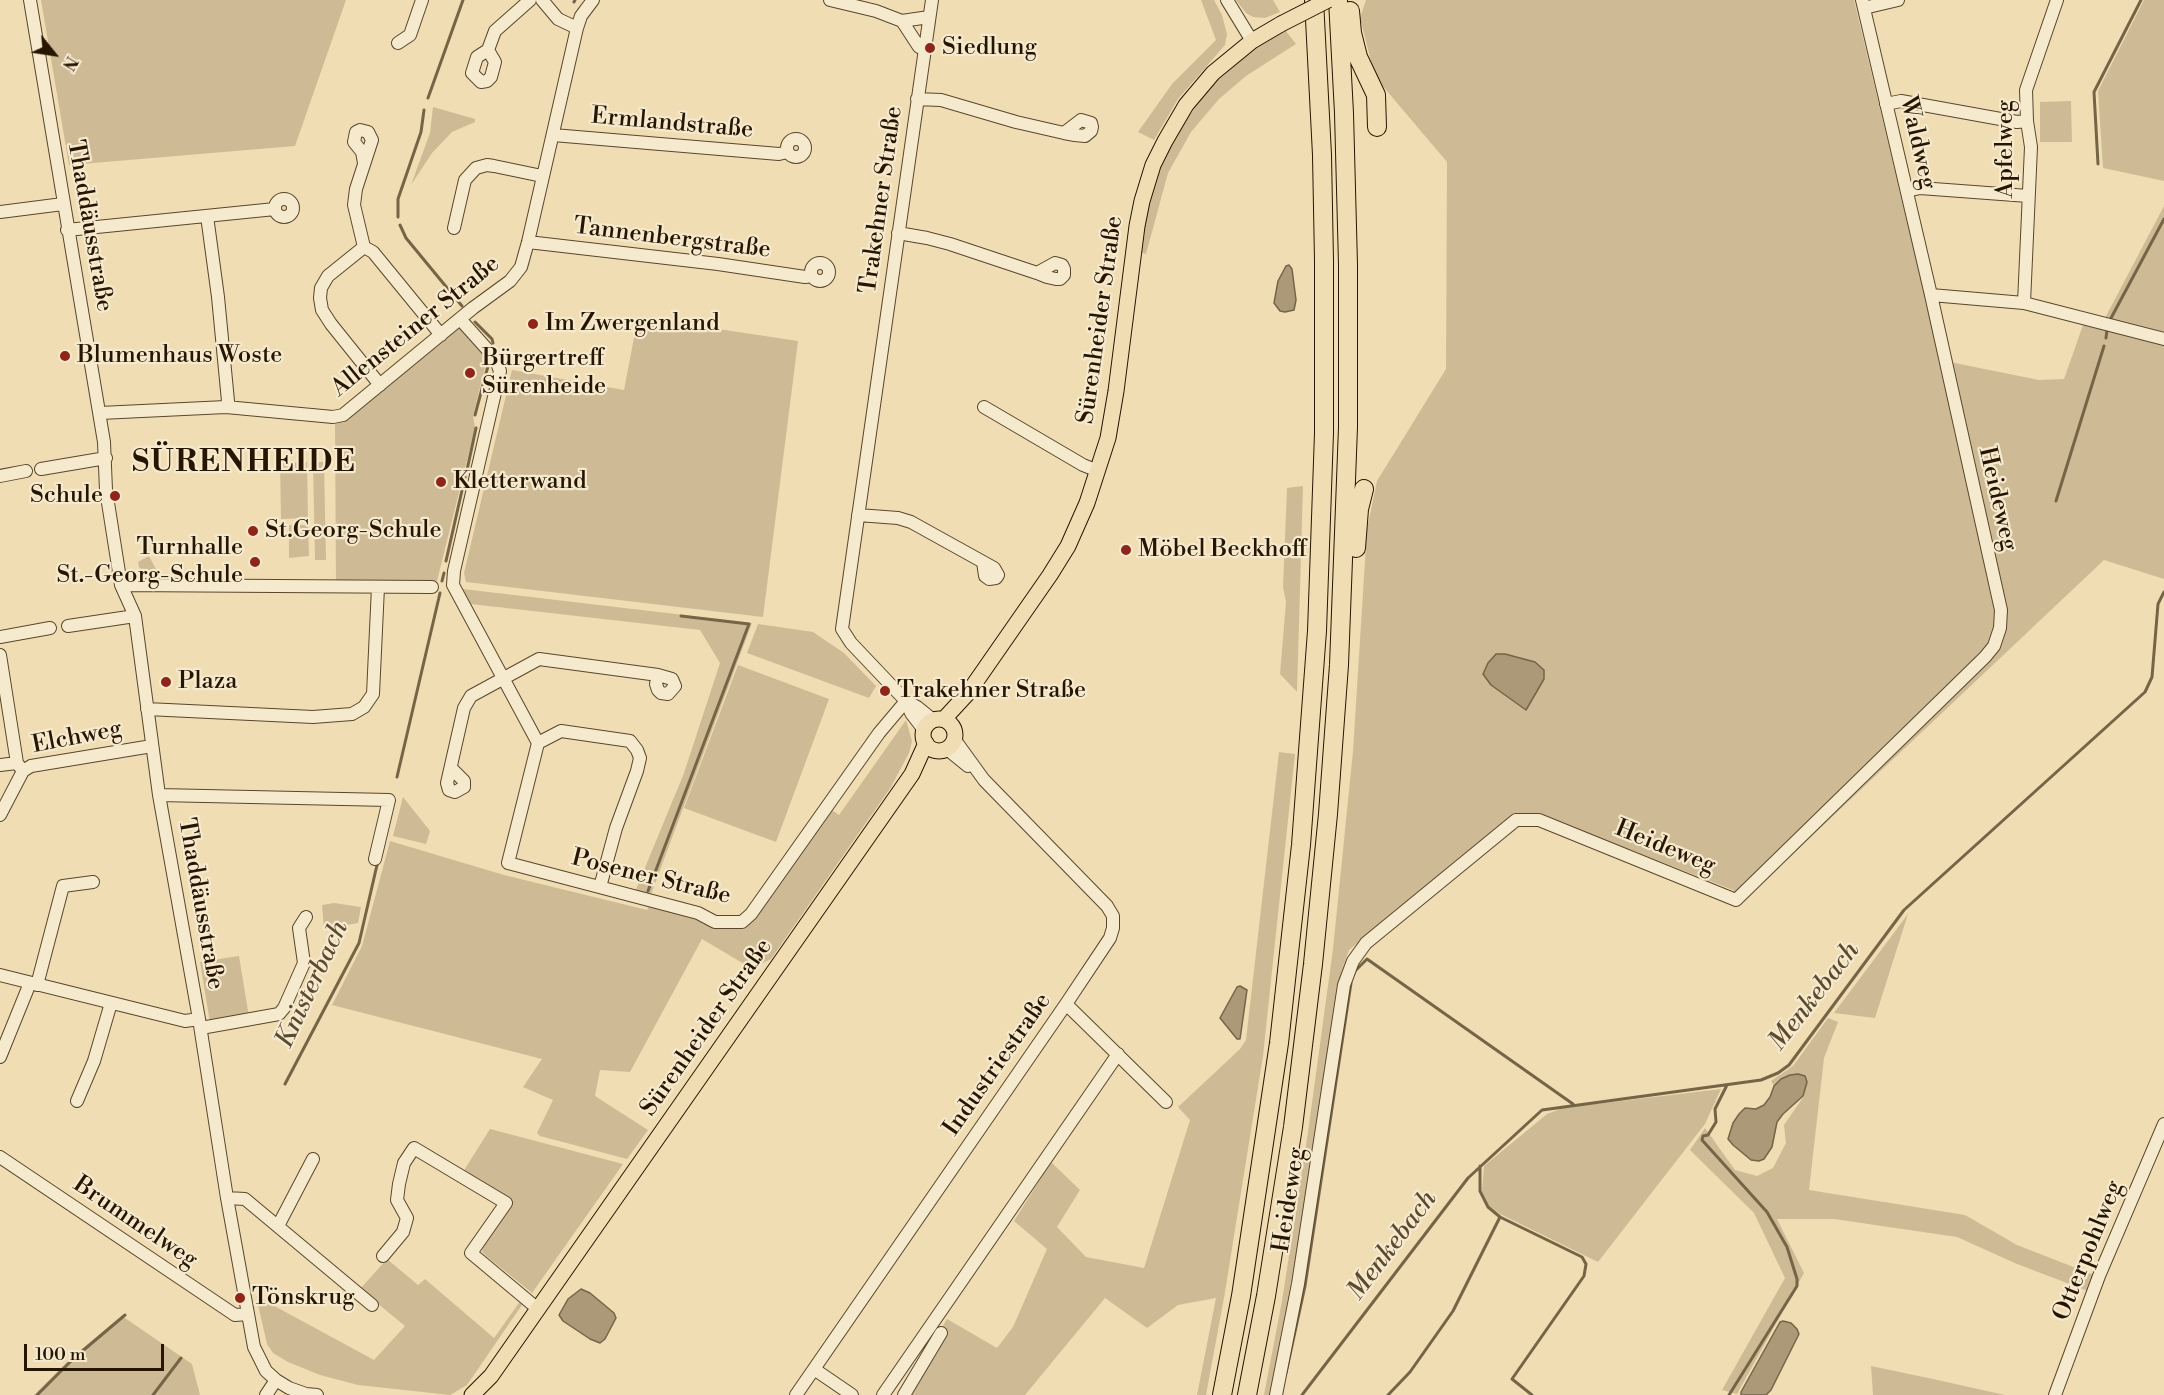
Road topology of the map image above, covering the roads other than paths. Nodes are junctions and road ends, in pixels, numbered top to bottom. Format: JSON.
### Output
{"nodes":[{"id":1,"x":30,"y":0,"type":"edge"},
{"id":2,"x":422,"y":0,"type":"edge"},
{"id":3,"x":530,"y":0,"type":"edge"},
{"id":4,"x":542,"y":0,"type":"edge"},
{"id":5,"x":593,"y":0,"type":"edge"},
{"id":6,"x":830,"y":0,"type":"edge"},
{"id":7,"x":932,"y":0,"type":"edge"},
{"id":8,"x":1227,"y":0,"type":"edge"},
{"id":9,"x":1303,"y":0,"type":"edge"},
{"id":10,"x":1314,"y":0,"type":"edge"},
{"id":11,"x":1328,"y":0,"type":"edge"},
{"id":12,"x":1338,"y":0,"type":"edge"},
{"id":13,"x":1349,"y":0,"type":"edge"},
{"id":14,"x":1898,"y":0,"type":"edge"},
{"id":15,"x":2057,"y":0,"type":"edge"},
{"id":16,"x":1863,"y":4,"type":"edge"},
{"id":17,"x":929,"y":17,"type":"junction"},
{"id":18,"x":902,"y":21,"type":"junction"},
{"id":19,"x":577,"y":28,"type":"junction"},
{"id":20,"x":1252,"y":41,"type":"junction"},
{"id":21,"x":398,"y":43,"type":"dead end"},
{"id":22,"x":1317,"y":47,"type":"junction"},
{"id":23,"x":924,"y":49,"type":"junction"},
{"id":24,"x":488,"y":50,"type":"dead end"},
{"id":25,"x":917,"y":99,"type":"junction"},
{"id":26,"x":1886,"y":104,"type":"junction"},
{"id":27,"x":2027,"y":121,"type":"junction"},
{"id":28,"x":1377,"y":127,"type":"dead end"},
{"id":29,"x":1064,"y":133,"type":"dead end"},
{"id":30,"x":553,"y":135,"type":"junction"},
{"id":31,"x":788,"y":152,"type":"dead end"},
{"id":32,"x":364,"y":163,"type":"dead end"},
{"id":33,"x":542,"y":176,"type":"junction"},
{"id":34,"x":1907,"y":191,"type":"junction"},
{"id":35,"x":2028,"y":196,"type":"junction"},
{"id":36,"x":63,"y":204,"type":"junction"},
{"id":37,"x":275,"y":208,"type":"dead end"},
{"id":38,"x":0,"y":212,"type":"edge"},
{"id":39,"x":207,"y":216,"type":"junction"},
{"id":40,"x":454,"y":228,"type":"dead end"},
{"id":41,"x":68,"y":230,"type":"junction"},
{"id":42,"x":898,"y":233,"type":"junction"},
{"id":43,"x":528,"y":242,"type":"junction"},
{"id":44,"x":364,"y":247,"type":"junction"},
{"id":45,"x":1037,"y":273,"type":"dead end"},
{"id":46,"x":812,"y":276,"type":"dead end"},
{"id":47,"x":1931,"y":295,"type":"junction"},
{"id":48,"x":2024,"y":303,"type":"junction"},
{"id":49,"x":460,"y":319,"type":"junction"},
{"id":50,"x":441,"y":335,"type":"junction"},
{"id":51,"x":2164,"y":339,"type":"edge"},
{"id":52,"x":380,"y":385,"type":"junction"},
{"id":53,"x":984,"y":406,"type":"dead end"},
{"id":54,"x":226,"y":407,"type":"junction"},
{"id":55,"x":100,"y":413,"type":"junction"},
{"id":56,"x":106,"y":458,"type":"junction"},
{"id":57,"x":41,"y":469,"type":"dead end"},
{"id":58,"x":26,"y":471,"type":"dead end"},
{"id":59,"x":1098,"y":471,"type":"junction"},
{"id":60,"x":0,"y":476,"type":"edge"},
{"id":61,"x":1364,"y":489,"type":"dead end"},
{"id":62,"x":858,"y":515,"type":"junction"},
{"id":63,"x":983,"y":562,"type":"dead end"},
{"id":64,"x":121,"y":585,"type":"junction"},
{"id":65,"x":1343,"y":585,"type":"junction"},
{"id":66,"x":378,"y":587,"type":"junction"},
{"id":67,"x":432,"y":587,"type":"dead end"},
{"id":68,"x":135,"y":616,"type":"junction"},
{"id":69,"x":68,"y":626,"type":"dead end"},
{"id":70,"x":50,"y":628,"type":"dead end"},
{"id":71,"x":0,"y":637,"type":"edge"},
{"id":72,"x":0,"y":655,"type":"edge"},
{"id":73,"x":658,"y":675,"type":"dead end"},
{"id":74,"x":504,"y":679,"type":"junction"},
{"id":75,"x":907,"y":702,"type":"junction"},
{"id":76,"x":147,"y":710,"type":"junction"},
{"id":77,"x":940,"y":735,"type":"junction"},
{"id":78,"x":538,"y":743,"type":"junction"},
{"id":79,"x":152,"y":746,"type":"junction"},
{"id":80,"x":0,"y":765,"type":"edge"},
{"id":81,"x":20,"y":767,"type":"junction"},
{"id":82,"x":451,"y":768,"type":"dead end"},
{"id":83,"x":159,"y":795,"type":"junction"},
{"id":84,"x":0,"y":815,"type":"edge"},
{"id":85,"x":375,"y":859,"type":"dead end"},
{"id":86,"x":93,"y":882,"type":"dead end"},
{"id":87,"x":600,"y":887,"type":"junction"},
{"id":88,"x":306,"y":916,"type":"dead end"},
{"id":89,"x":0,"y":975,"type":"edge"},
{"id":90,"x":33,"y":984,"type":"junction"},
{"id":91,"x":111,"y":1003,"type":"junction"},
{"id":92,"x":1066,"y":1004,"type":"junction"},
{"id":93,"x":200,"y":1023,"type":"junction"},
{"id":94,"x":1118,"y":1054,"type":"junction"},
{"id":95,"x":0,"y":1057,"type":"edge"},
{"id":96,"x":77,"y":1101,"type":"dead end"},
{"id":97,"x":1166,"y":1102,"type":"dead end"},
{"id":98,"x":2164,"y":1124,"type":"edge"},
{"id":99,"x":0,"y":1157,"type":"edge"},
{"id":100,"x":313,"y":1159,"type":"dead end"},
{"id":101,"x":227,"y":1198,"type":"junction"},
{"id":102,"x":278,"y":1226,"type":"junction"},
{"id":103,"x":383,"y":1256,"type":"dead end"},
{"id":104,"x":372,"y":1305,"type":"dead end"},
{"id":105,"x":538,"y":1309,"type":"junction"},
{"id":106,"x":248,"y":1314,"type":"junction"},
{"id":107,"x":941,"y":1333,"type":"dead end"},
{"id":108,"x":814,"y":1369,"type":"junction"},
{"id":109,"x":491,"y":1376,"type":"junction"},
{"id":110,"x":276,"y":1380,"type":"junction"},
{"id":111,"x":266,"y":1395,"type":"edge"},
{"id":112,"x":317,"y":1395,"type":"edge"},
{"id":113,"x":472,"y":1395,"type":"edge"},
{"id":114,"x":482,"y":1395,"type":"edge"},
{"id":115,"x":796,"y":1395,"type":"edge"},
{"id":116,"x":852,"y":1395,"type":"edge"},
{"id":117,"x":883,"y":1395,"type":"edge"},
{"id":118,"x":904,"y":1395,"type":"edge"},
{"id":119,"x":1222,"y":1395,"type":"edge"},
{"id":120,"x":1247,"y":1395,"type":"edge"},
{"id":121,"x":1276,"y":1395,"type":"edge"},
{"id":122,"x":2055,"y":1395,"type":"edge"}],
"edges":[{"from":1,"to":36,"type":"street","name":"Thaddäusstraße"},
{"from":2,"to":21,"type":"street"},
{"from":3,"to":24,"type":"street"},
{"from":4,"to":19,"type":"street"},
{"from":5,"to":19,"type":"street","name":"Allensteiner Straße"},
{"from":6,"to":18,"type":"street"},
{"from":7,"to":17,"type":"street","name":"Trakehner Straße"},
{"from":8,"to":20,"type":"street"},
{"from":9,"to":22,"type":"highway"},
{"from":10,"to":22,"type":"highway"},
{"from":11,"to":20,"type":"main road","name":"Sürenheider Straße","bridge":true},
{"from":12,"to":65,"type":"highway"},
{"from":13,"to":28,"type":"highway"},
{"from":14,"to":16,"type":"street"},
{"from":15,"to":27,"type":"street","name":"Apfelweg"},
{"from":16,"to":26,"type":"street","name":"Waldweg"},
{"from":17,"to":18,"type":"street"},
{"from":17,"to":23,"type":"street","name":"Trakehner Straße"},
{"from":18,"to":23,"type":"street"},
{"from":19,"to":30,"type":"street","name":"Allensteiner Straße"},
{"from":20,"to":59,"type":"main road","name":"Sürenheider Straße"},
{"from":22,"to":119,"type":"highway"},
{"from":23,"to":25,"type":"street","name":"Trakehner Straße"},
{"from":25,"to":29,"type":"street"},
{"from":25,"to":42,"type":"street","name":"Trakehner Straße"},
{"from":26,"to":27,"type":"street"},
{"from":26,"to":34,"type":"street","name":"Waldweg"},
{"from":27,"to":35,"type":"street","name":"Apfelweg"},
{"from":30,"to":31,"type":"street","name":"Ermlandstraße"},
{"from":30,"to":33,"type":"street","name":"Allensteiner Straße"},
{"from":32,"to":44,"type":"street"},
{"from":33,"to":40,"type":"street"},
{"from":33,"to":43,"type":"street","name":"Allensteiner Straße"},
{"from":34,"to":35,"type":"street"},
{"from":34,"to":47,"type":"street","name":"Waldweg"},
{"from":35,"to":48,"type":"street","name":"Apfelweg"},
{"from":36,"to":38,"type":"street"},
{"from":36,"to":41,"type":"street","name":"Thaddäusstraße"},
{"from":37,"to":39,"type":"street"},
{"from":39,"to":41,"type":"street"},
{"from":39,"to":54,"type":"street"},
{"from":41,"to":55,"type":"street","name":"Thaddäusstraße"},
{"from":42,"to":45,"type":"street"},
{"from":42,"to":62,"type":"street","name":"Trakehner Straße"},
{"from":43,"to":46,"type":"street","name":"Tannenbergstraße"},
{"from":43,"to":49,"type":"street","name":"Allensteiner Straße"},
{"from":44,"to":50,"type":"street"},
{"from":44,"to":52,"type":"street"},
{"from":47,"to":48,"type":"street"},
{"from":47,"to":121,"type":"street","name":"Heideweg"},
{"from":48,"to":51,"type":"street"},
{"from":49,"to":50,"type":"street","name":"Allensteiner Straße"},
{"from":49,"to":74,"type":"street"},
{"from":50,"to":52,"type":"street","name":"Allensteiner Straße"},
{"from":52,"to":54,"type":"street","name":"Allensteiner Straße"},
{"from":53,"to":59,"type":"street"},
{"from":54,"to":55,"type":"street","name":"Allensteiner Straße"},
{"from":55,"to":56,"type":"street","name":"Thaddäusstraße"},
{"from":56,"to":57,"type":"street"},
{"from":56,"to":64,"type":"street","name":"Thaddäusstraße"},
{"from":58,"to":60,"type":"street"},
{"from":59,"to":77,"type":"main road","name":"Sürenheider Straße"},
{"from":61,"to":65,"type":"highway"},
{"from":62,"to":63,"type":"street"},
{"from":62,"to":75,"type":"street","name":"Trakehner Straße"},
{"from":64,"to":66,"type":"street"},
{"from":64,"to":68,"type":"street","name":"Thaddäusstraße"},
{"from":65,"to":120,"type":"highway"},
{"from":66,"to":67,"type":"street"},
{"from":66,"to":76,"type":"street"},
{"from":68,"to":69,"type":"street"},
{"from":68,"to":76,"type":"street","name":"Thaddäusstraße"},
{"from":70,"to":71,"type":"street"},
{"from":72,"to":81,"type":"street"},
{"from":73,"to":74,"type":"street"},
{"from":74,"to":78,"type":"street"},
{"from":74,"to":82,"type":"street"},
{"from":75,"to":77,"type":"street","name":"Trakehner Straße"},
{"from":75,"to":87,"type":"street","name":"Posener Straße"},
{"from":76,"to":79,"type":"street","name":"Thaddäusstraße"},
{"from":77,"to":92,"type":"street","name":"Industriestraße"},
{"from":77,"to":105,"type":"main road","name":"Sürenheider Straße"},
{"from":78,"to":87,"type":"street","name":"Posener Straße"},
{"from":78,"to":87,"type":"street"},
{"from":79,"to":81,"type":"street","name":"Elchweg"},
{"from":79,"to":83,"type":"street","name":"Thaddäusstraße"},
{"from":80,"to":81,"type":"street"},
{"from":81,"to":84,"type":"street","name":"Elchweg"},
{"from":83,"to":85,"type":"street"},
{"from":83,"to":93,"type":"street","name":"Thaddäusstraße"},
{"from":86,"to":90,"type":"street"},
{"from":88,"to":93,"type":"street"},
{"from":89,"to":90,"type":"street"},
{"from":90,"to":91,"type":"street"},
{"from":90,"to":95,"type":"street"},
{"from":91,"to":93,"type":"street"},
{"from":91,"to":96,"type":"street"},
{"from":92,"to":94,"type":"street"},
{"from":92,"to":108,"type":"street","name":"Industriestraße"},
{"from":93,"to":101,"type":"street","name":"Thaddäusstraße"},
{"from":94,"to":97,"type":"street"},
{"from":94,"to":117,"type":"street"},
{"from":98,"to":122,"type":"street","name":"Otterpohlweg"},
{"from":99,"to":106,"type":"street","name":"Brummelweg"},
{"from":100,"to":102,"type":"street"},
{"from":101,"to":102,"type":"street"},
{"from":101,"to":106,"type":"street","name":"Thaddäusstraße"},
{"from":102,"to":104,"type":"street"},
{"from":103,"to":105,"type":"street"},
{"from":105,"to":109,"type":"main road","name":"Sürenheider Straße"},
{"from":106,"to":110,"type":"street","name":"Thaddäusstraße"},
{"from":107,"to":118,"type":"street"},
{"from":108,"to":115,"type":"street","name":"Industriestraße"},
{"from":108,"to":116,"type":"street"},
{"from":109,"to":113,"type":"main road","name":"Sürenheider Straße"},
{"from":109,"to":114,"type":"main road","name":"Sürenheider Straße"},
{"from":110,"to":111,"type":"street"},
{"from":110,"to":112,"type":"street","name":"Thaddäusstraße"}]}
